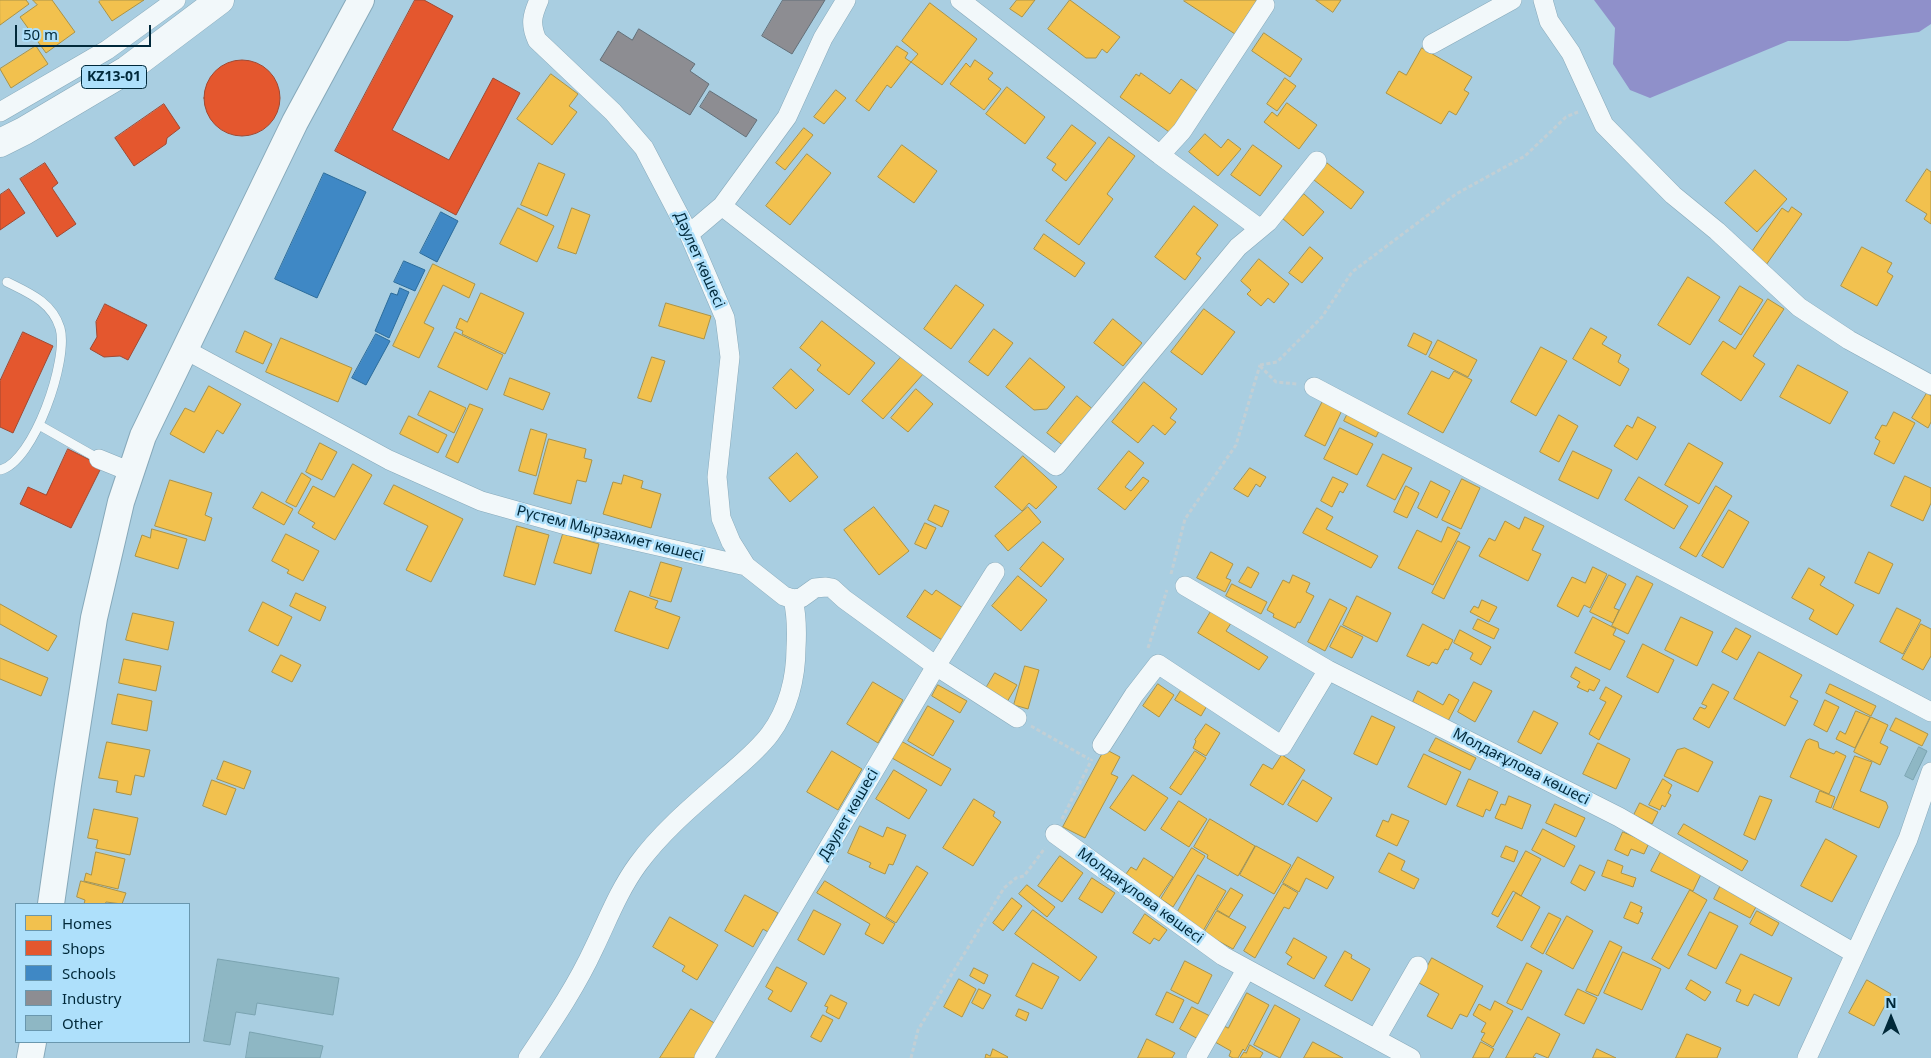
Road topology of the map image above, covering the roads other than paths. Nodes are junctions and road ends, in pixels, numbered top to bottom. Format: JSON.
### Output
{"nodes":[{"id":1,"x":176,"y":0,"type":"edge"},
{"id":2,"x":220,"y":0,"type":"edge"},
{"id":3,"x":361,"y":0,"type":"edge"},
{"id":4,"x":538,"y":0,"type":"edge"},
{"id":5,"x":846,"y":0,"type":"edge"},
{"id":6,"x":960,"y":0,"type":"edge"},
{"id":7,"x":1512,"y":0,"type":"edge"},
{"id":8,"x":1543,"y":0,"type":"edge"},
{"id":9,"x":1265,"y":5,"type":"dead end"},
{"id":10,"x":1432,"y":44,"type":"dead end"},
{"id":11,"x":2,"y":109,"type":"edge"},
{"id":12,"x":0,"y":143,"type":"edge"},
{"id":13,"x":1160,"y":155,"type":"junction"},
{"id":14,"x":1316,"y":161,"type":"dead end"},
{"id":15,"x":722,"y":206,"type":"junction"},
{"id":16,"x":1259,"y":228,"type":"junction"},
{"id":17,"x":689,"y":234,"type":"junction"},
{"id":18,"x":7,"y":282,"type":"dead end"},
{"id":19,"x":184,"y":349,"type":"junction"},
{"id":20,"x":1931,"y":385,"type":"edge"},
{"id":21,"x":1314,"y":387,"type":"road end"},
{"id":22,"x":39,"y":425,"type":"junction"},
{"id":23,"x":98,"y":459,"type":"joint"},
{"id":24,"x":0,"y":470,"type":"edge"},
{"id":25,"x":130,"y":472,"type":"junction"},
{"id":26,"x":746,"y":566,"type":"junction"},
{"id":27,"x":995,"y":572,"type":"dead end"},
{"id":28,"x":1186,"y":586,"type":"dead end"},
{"id":29,"x":793,"y":599,"type":"junction"},
{"id":30,"x":936,"y":666,"type":"junction"},
{"id":31,"x":1328,"y":670,"type":"junction"},
{"id":32,"x":1931,"y":712,"type":"edge"},
{"id":33,"x":1017,"y":718,"type":"road end"},
{"id":34,"x":1097,"y":753,"type":"road end"},
{"id":35,"x":1931,"y":772,"type":"edge"},
{"id":36,"x":1055,"y":834,"type":"road end"},
{"id":37,"x":52,"y":903,"type":"edge"},
{"id":38,"x":1854,"y":953,"type":"junction"},
{"id":39,"x":1418,"y":966,"type":"dead end"},
{"id":40,"x":1246,"y":970,"type":"junction"},
{"id":41,"x":33,"y":1043,"type":"edge"},
{"id":42,"x":1385,"y":1048,"type":"edge"},
{"id":43,"x":30,"y":1058,"type":"edge"},
{"id":44,"x":528,"y":1058,"type":"edge"},
{"id":45,"x":704,"y":1058,"type":"edge"},
{"id":46,"x":1196,"y":1058,"type":"edge"},
{"id":47,"x":1411,"y":1058,"type":"edge"},
{"id":48,"x":1807,"y":1058,"type":"edge"}],
"edges":[{"from":1,"to":11,"type":"street"},
{"from":2,"to":12,"type":"highway","number":"KZ13-01"},
{"from":3,"to":19,"type":"main road"},
{"from":4,"to":17,"type":"street","name":"Дәулет көшесі"},
{"from":5,"to":15,"type":"street"},
{"from":6,"to":13,"type":"street"},
{"from":7,"to":10,"type":"street"},
{"from":8,"to":20,"type":"street"},
{"from":9,"to":13,"type":"street"},
{"from":13,"to":16,"type":"street"},
{"from":14,"to":16,"type":"street"},
{"from":15,"to":16,"type":"street"},
{"from":15,"to":17,"type":"street"},
{"from":17,"to":26,"type":"street","name":"Дәулет көшесі"},
{"from":18,"to":22,"type":"lane"},
{"from":19,"to":25,"type":"main road"},
{"from":19,"to":26,"type":"street","name":"Рүстем Мырзахмет көшесі"},
{"from":21,"to":32,"type":"street"},
{"from":22,"to":23,"type":"lane"},
{"from":22,"to":24,"type":"lane"},
{"from":23,"to":25,"type":"street"},
{"from":25,"to":37,"type":"main road"},
{"from":26,"to":29,"type":"street","name":"Рүстем Мырзахмет көшесі"},
{"from":27,"to":30,"type":"street","name":"Дәулет көшесі"},
{"from":28,"to":31,"type":"street","name":"Молдағұлова көшесі"},
{"from":29,"to":30,"type":"street"},
{"from":29,"to":44,"type":"street"},
{"from":30,"to":33,"type":"street"},
{"from":30,"to":45,"type":"street","name":"Дәулет көшесі"},
{"from":31,"to":34,"type":"street"},
{"from":31,"to":38,"type":"street","name":"Молдағұлова көшесі"},
{"from":35,"to":38,"type":"street"},
{"from":36,"to":40,"type":"street","name":"Молдағұлова көшесі"},
{"from":38,"to":48,"type":"street"},
{"from":39,"to":42,"type":"street"},
{"from":40,"to":42,"type":"street","name":"Молдағұлова көшесі"},
{"from":40,"to":46,"type":"street"},
{"from":41,"to":43,"type":"main road"},
{"from":42,"to":47,"type":"street","name":"Молдағұлова көшесі"}]}
